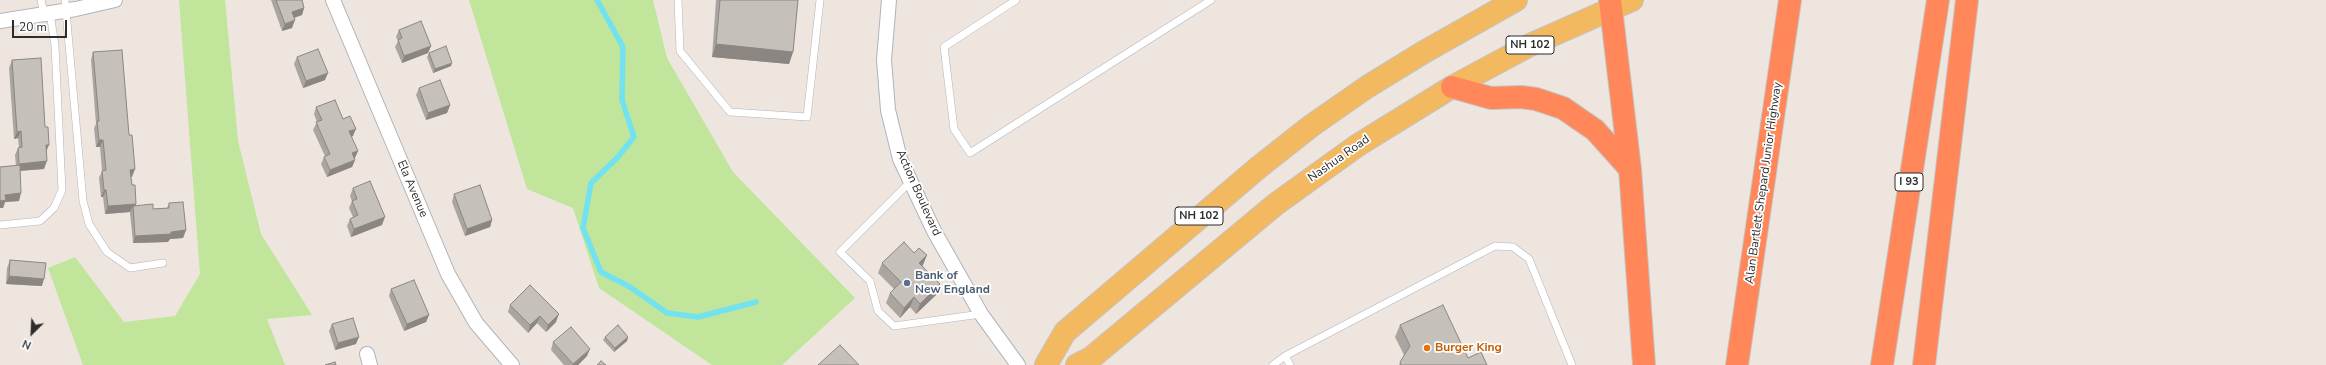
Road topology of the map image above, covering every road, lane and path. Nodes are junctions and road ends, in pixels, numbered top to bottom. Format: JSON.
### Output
{"nodes":[{"id":1,"x":42,"y":0,"type":"edge"},
{"id":2,"x":115,"y":0,"type":"edge"},
{"id":3,"x":333,"y":0,"type":"edge"},
{"id":4,"x":678,"y":0,"type":"edge"},
{"id":5,"x":820,"y":0,"type":"edge"},
{"id":6,"x":889,"y":0,"type":"edge"},
{"id":7,"x":1016,"y":0,"type":"edge"},
{"id":8,"x":1210,"y":0,"type":"edge"},
{"id":9,"x":1516,"y":0,"type":"edge"},
{"id":10,"x":1632,"y":0,"type":"edge"},
{"id":11,"x":1790,"y":0,"type":"edge"},
{"id":12,"x":1938,"y":0,"type":"edge"},
{"id":13,"x":1967,"y":0,"type":"edge"},
{"id":14,"x":1610,"y":4,"type":"edge"},
{"id":15,"x":66,"y":5,"type":"edge"},
{"id":16,"x":47,"y":14,"type":"junction"},
{"id":17,"x":0,"y":21,"type":"edge"},
{"id":18,"x":1452,"y":87,"type":"junction"},
{"id":19,"x":1630,"y":169,"type":"junction"},
{"id":20,"x":911,"y":181,"type":"junction"},
{"id":21,"x":0,"y":225,"type":"edge"},
{"id":22,"x":163,"y":263,"type":"dead end"},
{"id":23,"x":981,"y":314,"type":"junction"},
{"id":24,"x":1285,"y":356,"type":"junction"},
{"id":25,"x":512,"y":365,"type":"edge"},
{"id":26,"x":1018,"y":365,"type":"edge"},
{"id":27,"x":1046,"y":365,"type":"edge"},
{"id":28,"x":1077,"y":365,"type":"edge"},
{"id":29,"x":1273,"y":365,"type":"edge"},
{"id":30,"x":1290,"y":365,"type":"edge"},
{"id":31,"x":1572,"y":365,"type":"edge"},
{"id":32,"x":1644,"y":365,"type":"edge"},
{"id":33,"x":1737,"y":365,"type":"edge"},
{"id":34,"x":1882,"y":365,"type":"edge"},
{"id":35,"x":1924,"y":365,"type":"edge"}],
"edges":[{"from":1,"to":16,"type":"lane"},
{"from":2,"to":15,"type":"street"},
{"from":3,"to":25,"type":"street","name":"Ela Avenue"},
{"from":4,"to":5,"type":"lane"},
{"from":6,"to":20,"type":"street","name":"Action Boulevard"},
{"from":7,"to":8,"type":"lane"},
{"from":9,"to":27,"type":"main road","number":"NH 102"},
{"from":10,"to":14,"type":"main road","name":"Nashua Road","number":"NH 102"},
{"from":11,"to":33,"type":"highway","name":"Alan Bartlett Shepard Junior Highway"},
{"from":12,"to":34,"type":"highway","number":"I 93"},
{"from":13,"to":35,"type":"highway"},
{"from":14,"to":18,"type":"main road","name":"Nashua Road","number":"NH 102"},
{"from":14,"to":19,"type":"highway"},
{"from":15,"to":16,"type":"street"},
{"from":15,"to":22,"type":"lane"},
{"from":16,"to":17,"type":"street"},
{"from":16,"to":21,"type":"lane"},
{"from":18,"to":19,"type":"highway"},
{"from":18,"to":28,"type":"main road","name":"Nashua Road","number":"NH 102"},
{"from":19,"to":32,"type":"highway"},
{"from":20,"to":23,"type":"street","name":"Action Boulevard"},
{"from":20,"to":23,"type":"lane"},
{"from":23,"to":26,"type":"street","name":"Action Boulevard"},
{"from":24,"to":29,"type":"lane"},
{"from":24,"to":30,"type":"lane"},
{"from":24,"to":31,"type":"lane"}]}
